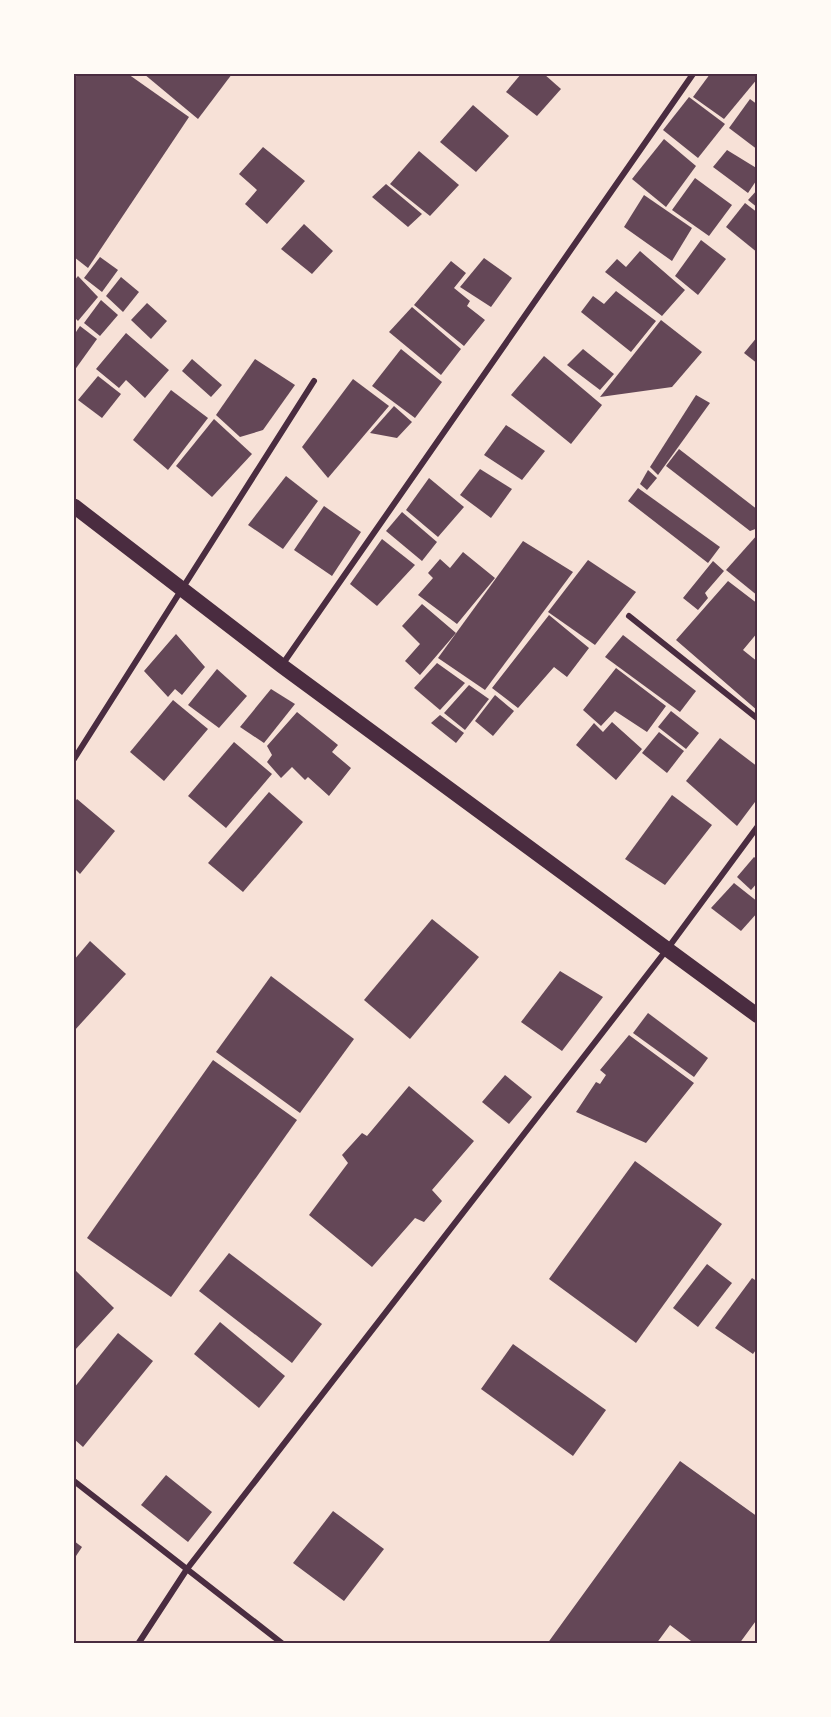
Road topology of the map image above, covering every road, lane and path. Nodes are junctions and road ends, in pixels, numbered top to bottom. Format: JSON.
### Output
{"nodes":[{"id":1,"x":693,"y":74,"type":"edge"},
{"id":2,"x":314,"y":381,"type":"dead end"},
{"id":3,"x":74,"y":506,"type":"edge"},
{"id":4,"x":182,"y":588,"type":"junction"},
{"id":5,"x":628,"y":616,"type":"dead end"},
{"id":6,"x":282,"y":666,"type":"junction"},
{"id":7,"x":758,"y":719,"type":"edge"},
{"id":8,"x":74,"y":759,"type":"edge"},
{"id":9,"x":758,"y":825,"type":"edge"},
{"id":10,"x":668,"y":948,"type":"junction"},
{"id":11,"x":758,"y":1016,"type":"edge"},
{"id":12,"x":74,"y":1481,"type":"edge"},
{"id":13,"x":187,"y":1569,"type":"junction"},
{"id":14,"x":138,"y":1644,"type":"edge"},
{"id":15,"x":283,"y":1644,"type":"edge"}],
"edges":[{"from":1,"to":6,"type":"street"},
{"from":2,"to":4,"type":"street"},
{"from":3,"to":4,"type":"main road"},
{"from":4,"to":6,"type":"main road"},
{"from":4,"to":8,"type":"street"},
{"from":5,"to":7,"type":"street"},
{"from":6,"to":10,"type":"main road"},
{"from":9,"to":10,"type":"street"},
{"from":10,"to":11,"type":"main road"},
{"from":10,"to":13,"type":"street"},
{"from":12,"to":13,"type":"street"},
{"from":13,"to":14,"type":"street"},
{"from":13,"to":15,"type":"street"}]}
